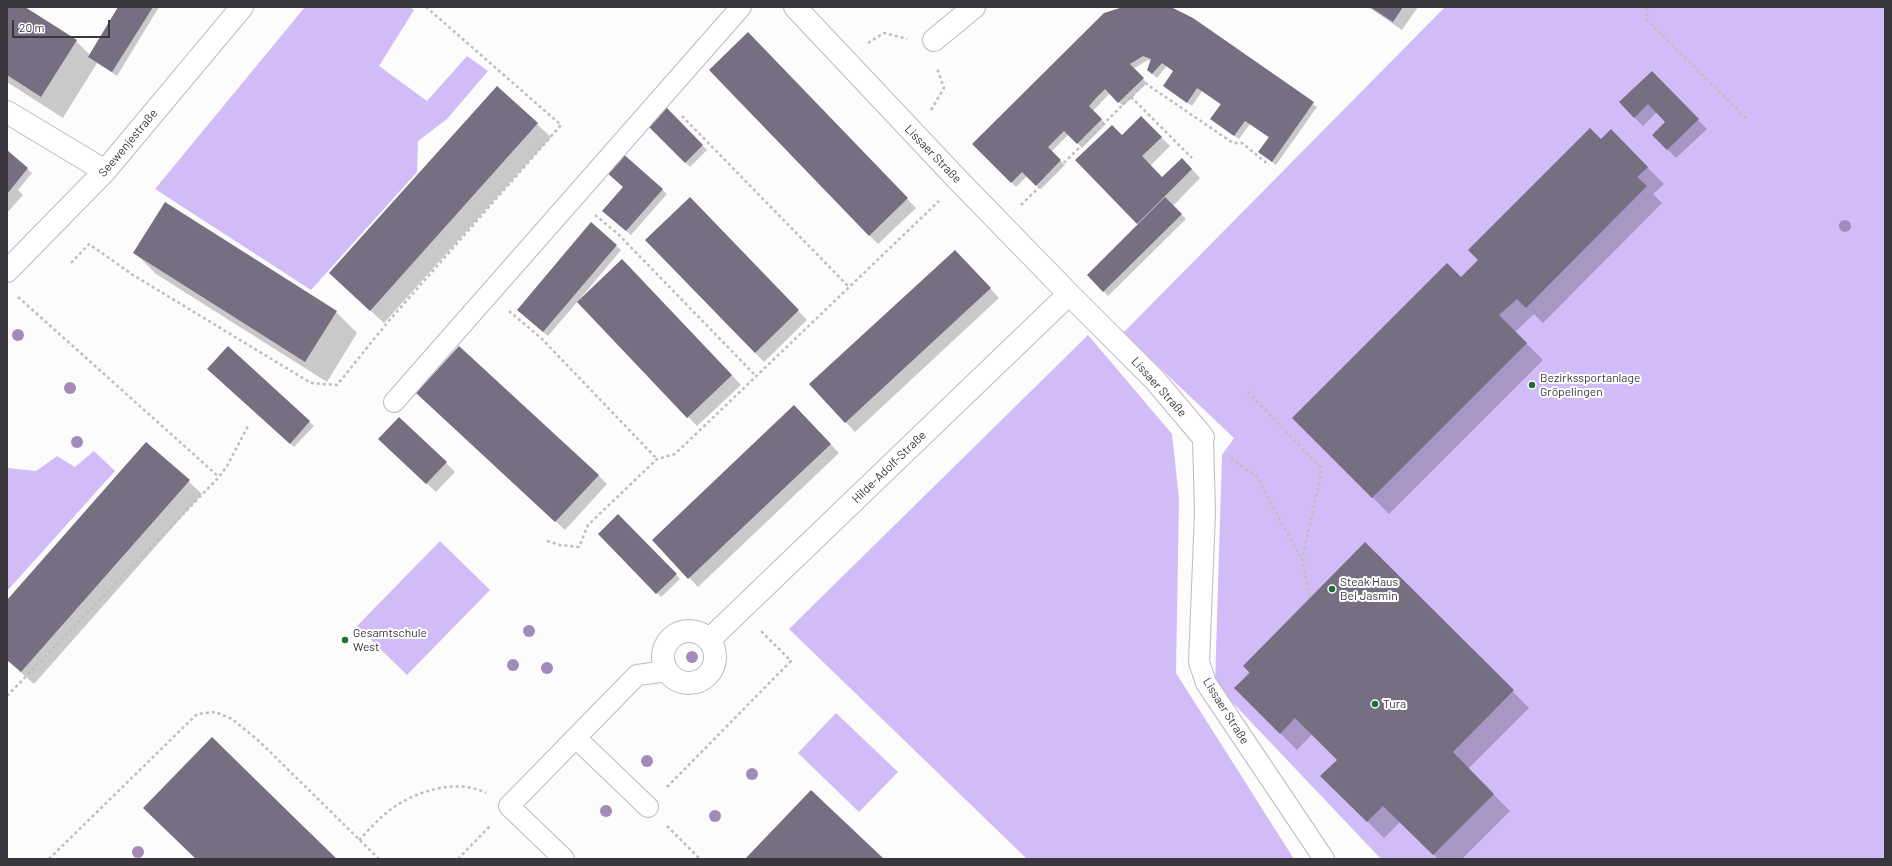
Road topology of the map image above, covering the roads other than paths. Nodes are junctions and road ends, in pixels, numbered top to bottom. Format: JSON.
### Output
{"nodes":[{"id":1,"x":242,"y":7,"type":"edge"},
{"id":2,"x":741,"y":7,"type":"edge"},
{"id":3,"x":795,"y":7,"type":"edge"},
{"id":4,"x":974,"y":7,"type":"edge"},
{"id":5,"x":934,"y":40,"type":"road end"},
{"id":6,"x":7,"y":112,"type":"edge"},
{"id":7,"x":105,"y":171,"type":"junction"},
{"id":8,"x":7,"y":271,"type":"edge"},
{"id":9,"x":1069,"y":294,"type":"junction"},
{"id":10,"x":394,"y":402,"type":"dead end"},
{"id":11,"x":1203,"y":438,"type":"joint"},
{"id":12,"x":709,"y":640,"type":"junction"},
{"id":13,"x":668,"y":672,"type":"junction"},
{"id":14,"x":576,"y":738,"type":"junction"},
{"id":15,"x":648,"y":807,"type":"road end"},
{"id":16,"x":564,"y":859,"type":"edge"},
{"id":17,"x":1324,"y":859,"type":"edge"}],
"edges":[{"from":1,"to":7,"type":"street","name":"Seewenjestraße"},
{"from":2,"to":10,"type":"lane"},
{"from":3,"to":9,"type":"street","name":"Lissaer Straße"},
{"from":4,"to":5,"type":"street"},
{"from":6,"to":7,"type":"street"},
{"from":7,"to":8,"type":"street","name":"Seewenjestraße"},
{"from":9,"to":11,"type":"street","name":"Lissaer Straße"},
{"from":9,"to":12,"type":"street","name":"Hilde-Adolf-Straße"},
{"from":11,"to":17,"type":"lane","name":"Lissaer Straße"},
{"from":12,"to":13,"type":"street"},
{"from":12,"to":13,"type":"street"},
{"from":13,"to":14,"type":"lane"},
{"from":14,"to":15,"type":"lane"},
{"from":14,"to":16,"type":"lane"}]}
